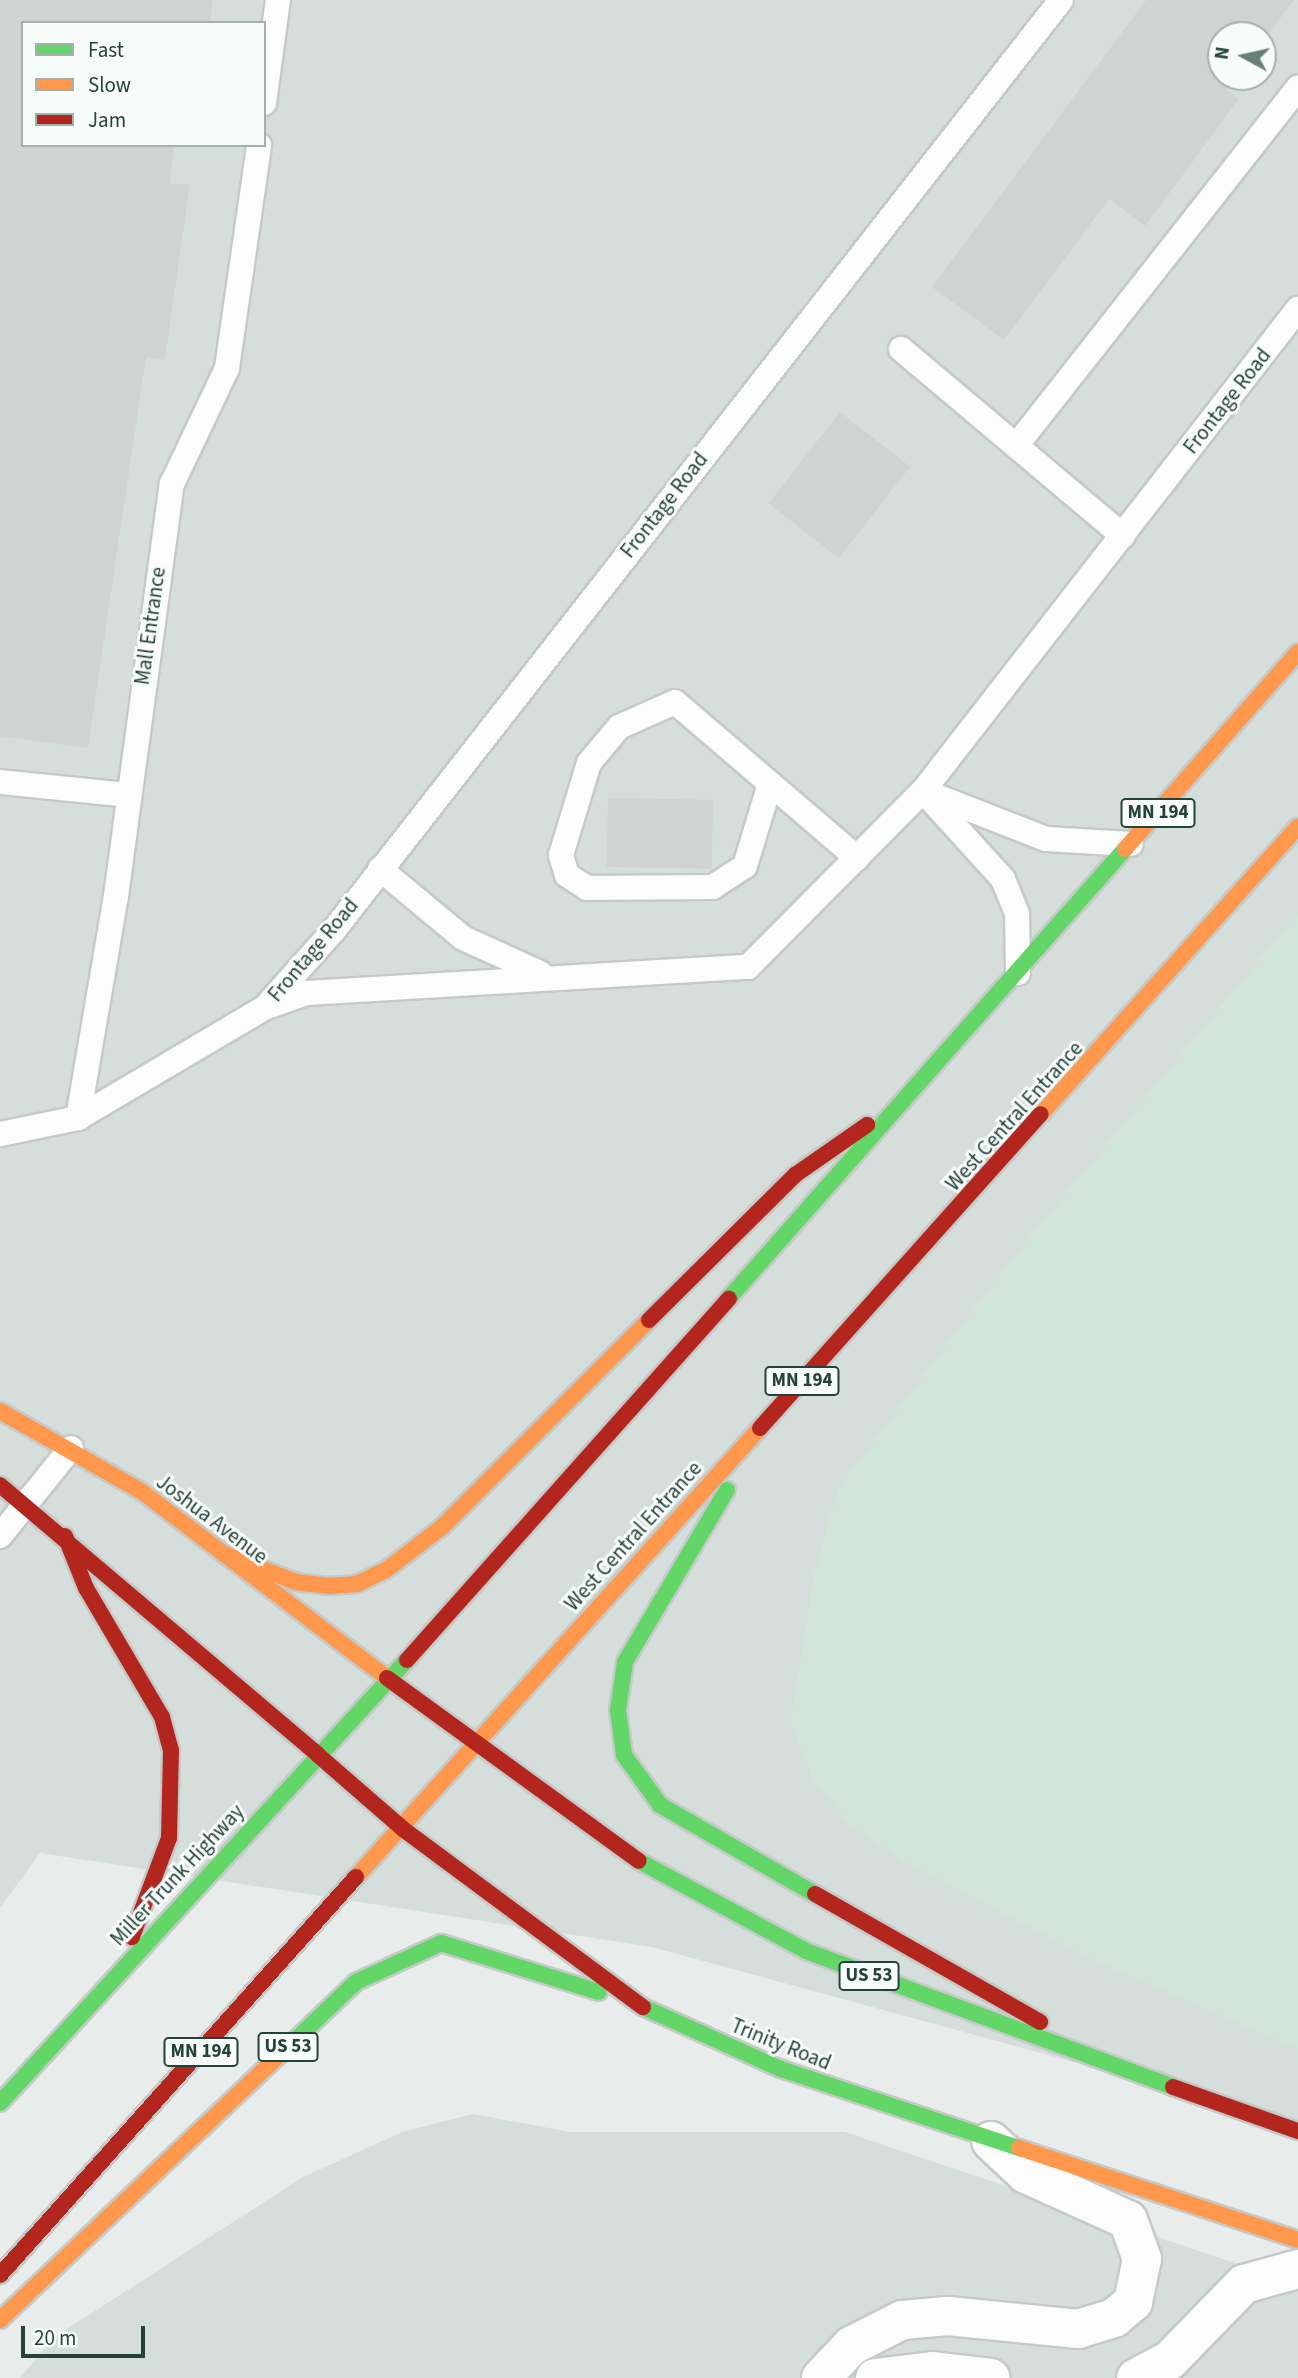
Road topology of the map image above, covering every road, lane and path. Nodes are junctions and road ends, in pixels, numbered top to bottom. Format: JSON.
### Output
{"nodes":[{"id":1,"x":278,"y":0,"type":"edge"},
{"id":2,"x":1061,"y":0,"type":"edge"},
{"id":3,"x":266,"y":88,"type":"edge"},
{"id":4,"x":1298,"y":88,"type":"edge"},
{"id":5,"x":259,"y":147,"type":"edge"},
{"id":6,"x":1298,"y":309,"type":"edge"},
{"id":7,"x":901,"y":349,"type":"dead end"},
{"id":8,"x":1016,"y":446,"type":"junction"},
{"id":9,"x":1123,"y":536,"type":"junction"},
{"id":10,"x":1298,"y":652,"type":"edge"},
{"id":11,"x":0,"y":782,"type":"edge"},
{"id":12,"x":769,"y":784,"type":"junction"},
{"id":13,"x":923,"y":791,"type":"junction"},
{"id":14,"x":127,"y":795,"type":"junction"},
{"id":15,"x":1298,"y":827,"type":"edge"},
{"id":16,"x":1131,"y":844,"type":"junction"},
{"id":17,"x":857,"y":858,"type":"junction"},
{"id":18,"x":380,"y":869,"type":"junction"},
{"id":19,"x":1018,"y":973,"type":"junction"},
{"id":20,"x":549,"y":976,"type":"junction"},
{"id":21,"x":264,"y":1008,"type":"junction"},
{"id":22,"x":918,"y":1090,"type":"junction"},
{"id":23,"x":78,"y":1118,"type":"junction"},
{"id":24,"x":0,"y":1134,"type":"edge"},
{"id":25,"x":0,"y":1411,"type":"edge"},
{"id":26,"x":771,"y":1415,"type":"junction"},
{"id":27,"x":71,"y":1448,"type":"junction"},
{"id":28,"x":0,"y":1485,"type":"edge"},
{"id":29,"x":26,"y":1504,"type":"junction"},
{"id":30,"x":65,"y":1535,"type":"junction"},
{"id":31,"x":0,"y":1536,"type":"edge"},
{"id":32,"x":225,"y":1554,"type":"junction"},
{"id":33,"x":387,"y":1678,"type":"junction"},
{"id":34,"x":477,"y":1746,"type":"junction"},
{"id":35,"x":318,"y":1755,"type":"junction"},
{"id":36,"x":402,"y":1829,"type":"junction"},
{"id":37,"x":114,"y":1973,"type":"junction"},
{"id":38,"x":640,"y":2006,"type":"junction"},
{"id":39,"x":1119,"y":2067,"type":"junction"},
{"id":40,"x":0,"y":2103,"type":"edge"},
{"id":41,"x":1298,"y":2132,"type":"edge"},
{"id":42,"x":991,"y":2141,"type":"junction"},
{"id":43,"x":1298,"y":2240,"type":"edge"},
{"id":44,"x":1298,"y":2269,"type":"edge"},
{"id":45,"x":0,"y":2274,"type":"edge"},
{"id":46,"x":0,"y":2320,"type":"edge"},
{"id":47,"x":821,"y":2378,"type":"edge"},
{"id":48,"x":875,"y":2378,"type":"edge"},
{"id":49,"x":991,"y":2378,"type":"edge"},
{"id":50,"x":1136,"y":2378,"type":"edge"}],
"edges":[{"from":1,"to":3,"type":"lane"},
{"from":2,"to":18,"type":"lane","name":"Frontage Road"},
{"from":4,"to":8,"type":"lane"},
{"from":5,"to":14,"type":"lane","name":"Mall Entrance"},
{"from":6,"to":9,"type":"lane","name":"Frontage Road"},
{"from":7,"to":8,"type":"lane"},
{"from":8,"to":9,"type":"lane"},
{"from":9,"to":13,"type":"lane","name":"Frontage Road"},
{"from":10,"to":16,"type":"main road","number":"MN 194"},
{"from":11,"to":14,"type":"lane"},
{"from":12,"to":12,"type":"lane"},
{"from":12,"to":17,"type":"lane"},
{"from":13,"to":16,"type":"lane"},
{"from":13,"to":17,"type":"lane","name":"Frontage Road"},
{"from":13,"to":19,"type":"lane"},
{"from":14,"to":23,"type":"lane","name":"Mall Entrance"},
{"from":15,"to":26,"type":"main road","name":"West Central Entrance","number":"MN 194"},
{"from":16,"to":19,"type":"main road","number":"MN 194"},
{"from":17,"to":20,"type":"lane","name":"Frontage Road"},
{"from":18,"to":20,"type":"lane"},
{"from":18,"to":21,"type":"lane","name":"Frontage Road"},
{"from":19,"to":22,"type":"main road","number":"MN 194"},
{"from":20,"to":21,"type":"lane","name":"Frontage Road"},
{"from":21,"to":23,"type":"lane","name":"Frontage Road"},
{"from":22,"to":32,"type":"main road"},
{"from":22,"to":33,"type":"main road","number":"MN 194"},
{"from":23,"to":24,"type":"lane","name":"Frontage Road"},
{"from":25,"to":27,"type":"main road","name":"Joshua Avenue"},
{"from":26,"to":34,"type":"main road","name":"West Central Entrance","number":"MN 194"},
{"from":26,"to":39,"type":"main road"},
{"from":27,"to":29,"type":"lane"},
{"from":27,"to":32,"type":"main road","name":"Joshua Avenue"},
{"from":28,"to":29,"type":"main road"},
{"from":29,"to":30,"type":"main road"},
{"from":29,"to":31,"type":"lane"},
{"from":30,"to":35,"type":"main road"},
{"from":30,"to":37,"type":"main road"},
{"from":32,"to":33,"type":"main road","name":"Joshua Avenue"},
{"from":33,"to":34,"type":"main road","number":"US 53"},
{"from":33,"to":35,"type":"main road","name":"Miller Trunk Highway"},
{"from":34,"to":36,"type":"main road","name":"West Central Entrance","number":"MN 194"},
{"from":34,"to":39,"type":"main road","number":"US 53"},
{"from":35,"to":36,"type":"main road","name":"Trinity Road"},
{"from":35,"to":37,"type":"main road","name":"Miller Trunk Highway"},
{"from":36,"to":38,"type":"main road","name":"Trinity Road"},
{"from":36,"to":45,"type":"main road","name":"West Central Entrance","number":"MN 194"},
{"from":37,"to":40,"type":"main road","name":"Miller Trunk Highway"},
{"from":38,"to":42,"type":"main road","name":"Trinity Road","number":"US 53"},
{"from":38,"to":46,"type":"main road","number":"US 53"},
{"from":39,"to":41,"type":"main road","number":"US 53"},
{"from":42,"to":43,"type":"main road","name":"Trinity Road","number":"US 53"},
{"from":42,"to":47,"type":"street"},
{"from":44,"to":50,"type":"street"},
{"from":48,"to":49,"type":"street"}]}
